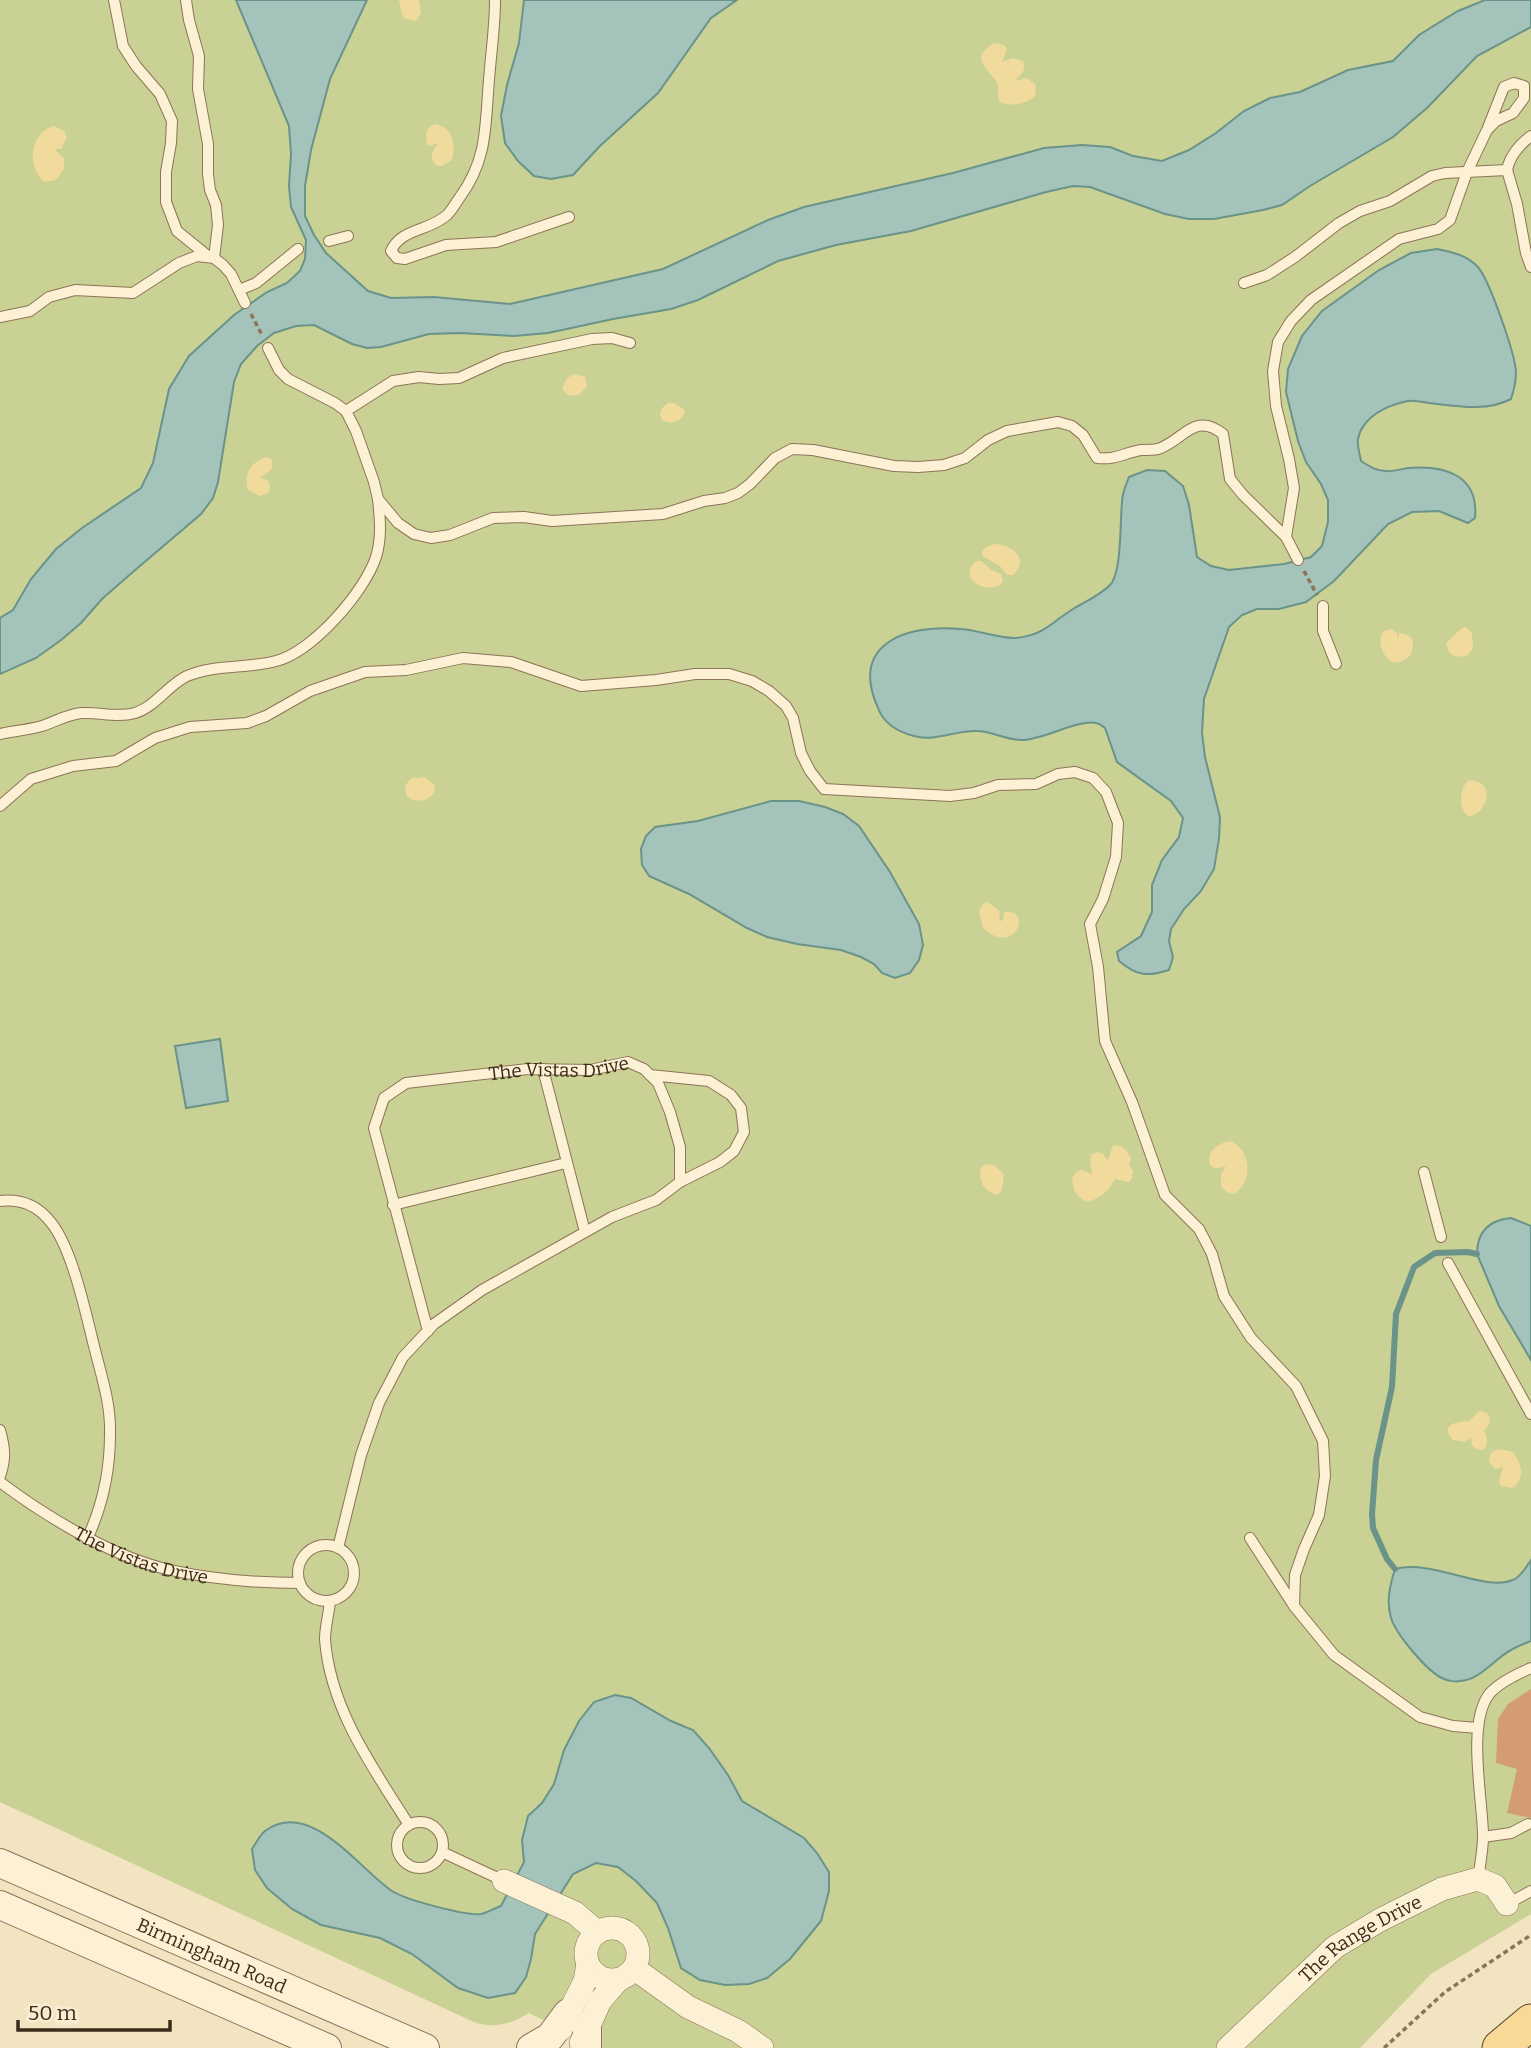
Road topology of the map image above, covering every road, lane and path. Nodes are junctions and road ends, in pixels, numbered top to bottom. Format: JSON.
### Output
{"nodes":[{"id":1,"x":114,"y":0,"type":"edge"},
{"id":2,"x":186,"y":0,"type":"edge"},
{"id":3,"x":495,"y":0,"type":"edge"},
{"id":4,"x":1487,"y":130,"type":"dead end"},
{"id":5,"x":1531,"y":136,"type":"edge"},
{"id":6,"x":1507,"y":170,"type":"junction"},
{"id":7,"x":1467,"y":172,"type":"junction"},
{"id":8,"x":569,"y":217,"type":"dead end"},
{"id":9,"x":348,"y":236,"type":"dead end"},
{"id":10,"x":329,"y":241,"type":"dead end"},
{"id":11,"x":298,"y":249,"type":"dead end"},
{"id":12,"x":211,"y":258,"type":"junction"},
{"id":13,"x":1531,"y":267,"type":"edge"},
{"id":14,"x":1244,"y":283,"type":"dead end"},
{"id":15,"x":239,"y":290,"type":"junction"},
{"id":16,"x":245,"y":303,"type":"joint"},
{"id":17,"x":0,"y":317,"type":"edge"},
{"id":18,"x":630,"y":343,"type":"dead end"},
{"id":19,"x":268,"y":348,"type":"joint"},
{"id":20,"x":346,"y":411,"type":"junction"},
{"id":21,"x":378,"y":499,"type":"junction"},
{"id":22,"x":1286,"y":537,"type":"junction"},
{"id":23,"x":1298,"y":560,"type":"joint"},
{"id":24,"x":1323,"y":606,"type":"joint"},
{"id":25,"x":1336,"y":664,"type":"dead end"},
{"id":26,"x":0,"y":734,"type":"edge"},
{"id":27,"x":0,"y":806,"type":"edge"},
{"id":28,"x":543,"y":1069,"type":"junction"},
{"id":29,"x":650,"y":1075,"type":"junction"},
{"id":30,"x":566,"y":1163,"type":"junction"},
{"id":31,"x":1424,"y":1172,"type":"dead end"},
{"id":32,"x":680,"y":1182,"type":"junction"},
{"id":33,"x":0,"y":1200,"type":"edge"},
{"id":34,"x":393,"y":1205,"type":"junction"},
{"id":35,"x":585,"y":1232,"type":"junction"},
{"id":36,"x":1441,"y":1237,"type":"dead end"},
{"id":37,"x":1448,"y":1263,"type":"dead end"},
{"id":38,"x":428,"y":1331,"type":"junction"},
{"id":39,"x":1531,"y":1414,"type":"edge"},
{"id":40,"x":0,"y":1430,"type":"edge"},
{"id":41,"x":0,"y":1476,"type":"edge"},
{"id":42,"x":0,"y":1482,"type":"edge"},
{"id":43,"x":1250,"y":1538,"type":"dead end"},
{"id":44,"x":88,"y":1539,"type":"junction"},
{"id":45,"x":338,"y":1548,"type":"junction"},
{"id":46,"x":300,"y":1583,"type":"junction"},
{"id":47,"x":330,"y":1601,"type":"junction"},
{"id":48,"x":1294,"y":1606,"type":"junction"},
{"id":49,"x":1531,"y":1668,"type":"edge"},
{"id":50,"x":1478,"y":1728,"type":"junction"},
{"id":51,"x":1528,"y":1824,"type":"dead end"},
{"id":52,"x":409,"y":1825,"type":"junction"},
{"id":53,"x":1483,"y":1837,"type":"junction"},
{"id":54,"x":442,"y":1852,"type":"junction"},
{"id":55,"x":0,"y":1863,"type":"edge"},
{"id":56,"x":1478,"y":1879,"type":"junction"},
{"id":57,"x":503,"y":1881,"type":"joint"},
{"id":58,"x":1531,"y":1891,"type":"edge"},
{"id":59,"x":1507,"y":1904,"type":"joint"},
{"id":60,"x":0,"y":1905,"type":"edge"},
{"id":61,"x":597,"y":1932,"type":"junction"},
{"id":62,"x":1531,"y":1935,"type":"edge"},
{"id":63,"x":588,"y":1964,"type":"junction"},
{"id":64,"x":626,"y":1975,"type":"junction"},
{"id":65,"x":1531,"y":2022,"type":"edge"},
{"id":66,"x":580,"y":2035,"type":"edge"},
{"id":67,"x":1237,"y":2045,"type":"edge"},
{"id":68,"x":327,"y":2048,"type":"edge"},
{"id":69,"x":425,"y":2048,"type":"edge"},
{"id":70,"x":531,"y":2048,"type":"edge"},
{"id":71,"x":553,"y":2048,"type":"edge"},
{"id":72,"x":762,"y":2048,"type":"edge"},
{"id":73,"x":1384,"y":2048,"type":"edge"},
{"id":74,"x":1500,"y":2048,"type":"edge"}],
"edges":[{"from":1,"to":12,"type":"lane"},
{"from":2,"to":12,"type":"lane"},
{"from":3,"to":8,"type":"lane"},
{"from":4,"to":7,"type":"lane"},
{"from":5,"to":6,"type":"lane"},
{"from":6,"to":7,"type":"lane"},
{"from":6,"to":13,"type":"lane"},
{"from":7,"to":14,"type":"lane"},
{"from":7,"to":22,"type":"lane"},
{"from":9,"to":10,"type":"lane"},
{"from":11,"to":15,"type":"lane"},
{"from":12,"to":15,"type":"lane"},
{"from":12,"to":17,"type":"lane"},
{"from":15,"to":16,"type":"lane"},
{"from":16,"to":19,"type":"path"},
{"from":18,"to":20,"type":"lane"},
{"from":19,"to":20,"type":"lane"},
{"from":20,"to":21,"type":"lane"},
{"from":21,"to":22,"type":"lane"},
{"from":21,"to":26,"type":"lane"},
{"from":22,"to":23,"type":"lane"},
{"from":23,"to":24,"type":"path"},
{"from":24,"to":25,"type":"lane"},
{"from":27,"to":48,"type":"lane"},
{"from":28,"to":29,"type":"lane","name":"The Vistas Drive"},
{"from":28,"to":30,"type":"lane"},
{"from":28,"to":34,"type":"lane","name":"The Vistas Drive"},
{"from":29,"to":32,"type":"lane","name":"The Vistas Drive"},
{"from":29,"to":32,"type":"lane"},
{"from":30,"to":34,"type":"lane"},
{"from":30,"to":35,"type":"lane"},
{"from":31,"to":36,"type":"lane"},
{"from":32,"to":35,"type":"lane"},
{"from":33,"to":44,"type":"lane"},
{"from":34,"to":38,"type":"lane","name":"The Vistas Drive"},
{"from":35,"to":38,"type":"lane"},
{"from":37,"to":39,"type":"lane"},
{"from":38,"to":45,"type":"lane"},
{"from":40,"to":41,"type":"lane"},
{"from":42,"to":44,"type":"lane","name":"The Vistas Drive"},
{"from":43,"to":48,"type":"lane"},
{"from":44,"to":46,"type":"lane","name":"The Vistas Drive"},
{"from":45,"to":46,"type":"lane"},
{"from":45,"to":47,"type":"lane"},
{"from":46,"to":47,"type":"lane"},
{"from":47,"to":52,"type":"lane"},
{"from":48,"to":50,"type":"lane"},
{"from":49,"to":50,"type":"lane"},
{"from":50,"to":53,"type":"lane"},
{"from":51,"to":53,"type":"lane"},
{"from":52,"to":54,"type":"lane"},
{"from":52,"to":54,"type":"lane"},
{"from":53,"to":56,"type":"lane"},
{"from":54,"to":57,"type":"lane"},
{"from":55,"to":69,"type":"street","name":"Birmingham Road"},
{"from":56,"to":59,"type":"street"},
{"from":56,"to":67,"type":"street","name":"The Range Drive"},
{"from":57,"to":61,"type":"street"},
{"from":58,"to":59,"type":"lane"},
{"from":60,"to":68,"type":"street","name":"Birmingham Road"},
{"from":61,"to":63,"type":"street"},
{"from":61,"to":64,"type":"street"},
{"from":62,"to":73,"type":"path"},
{"from":63,"to":64,"type":"street"},
{"from":63,"to":66,"type":"street"},
{"from":64,"to":66,"type":"street"},
{"from":64,"to":72,"type":"street"},
{"from":65,"to":74,"type":"main road"},
{"from":66,"to":70,"type":"street"},
{"from":66,"to":71,"type":"street"}]}
